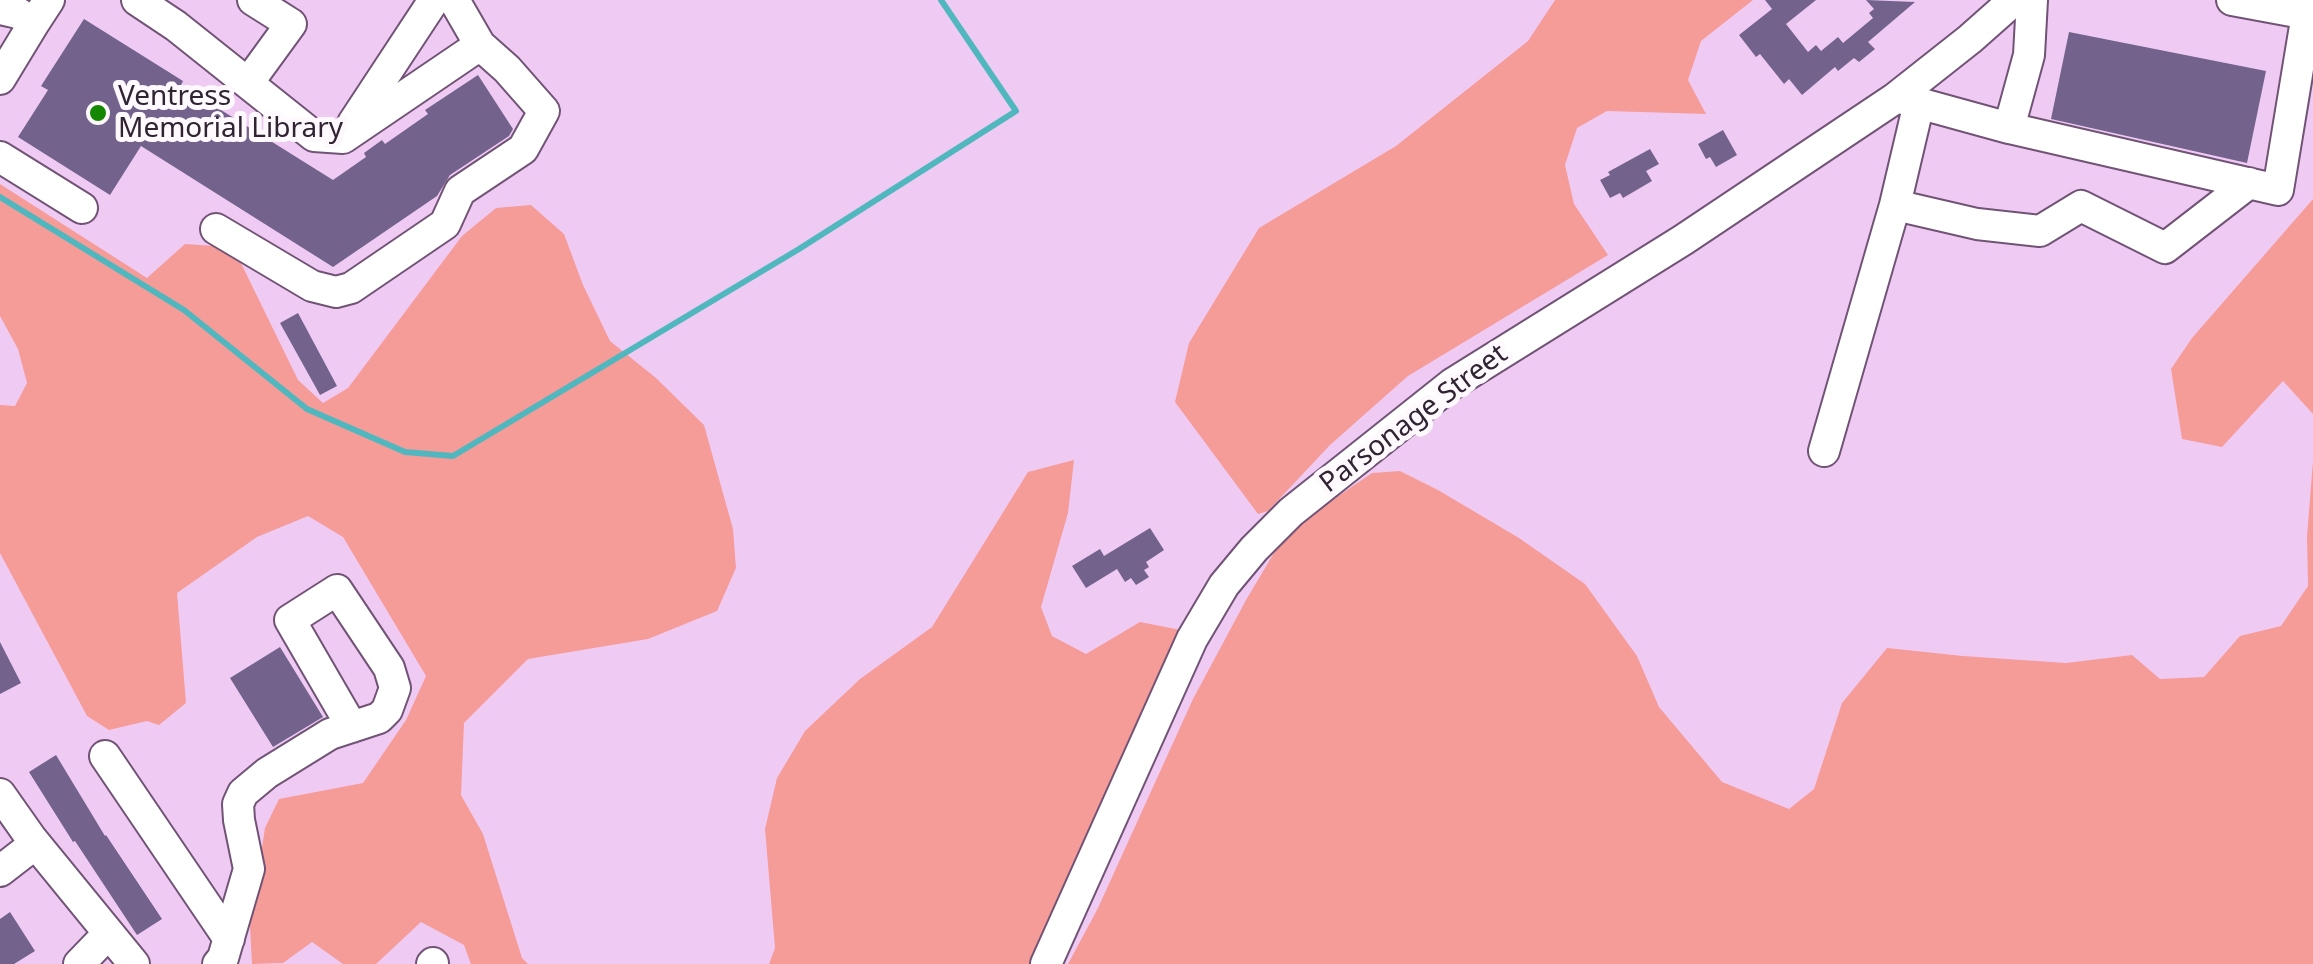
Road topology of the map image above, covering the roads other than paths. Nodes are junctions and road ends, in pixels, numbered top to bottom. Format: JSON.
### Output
{"nodes":[{"id":1,"x":137,"y":0,"type":"edge"},
{"id":2,"x":253,"y":0,"type":"edge"},
{"id":3,"x":434,"y":0,"type":"edge"},
{"id":4,"x":454,"y":0,"type":"edge"},
{"id":5,"x":2032,"y":0,"type":"edge"},
{"id":6,"x":2232,"y":0,"type":"edge"},
{"id":7,"x":1997,"y":4,"type":"edge"},
{"id":8,"x":0,"y":9,"type":"edge"},
{"id":9,"x":41,"y":11,"type":"edge"},
{"id":10,"x":2310,"y":14,"type":"edge"},
{"id":11,"x":480,"y":44,"type":"junction"},
{"id":12,"x":0,"y":79,"type":"edge"},
{"id":13,"x":248,"y":83,"type":"junction"},
{"id":14,"x":1908,"y":100,"type":"junction"},
{"id":15,"x":2009,"y":128,"type":"junction"},
{"id":16,"x":344,"y":138,"type":"junction"},
{"id":17,"x":0,"y":157,"type":"edge"},
{"id":18,"x":2249,"y":184,"type":"junction"},
{"id":19,"x":1895,"y":204,"type":"junction"},
{"id":20,"x":82,"y":208,"type":"dead end"},
{"id":21,"x":216,"y":229,"type":"dead end"},
{"id":22,"x":1824,"y":451,"type":"dead end"},
{"id":23,"x":352,"y":727,"type":"dead end"},
{"id":24,"x":105,"y":756,"type":"dead end"},
{"id":25,"x":1,"y":796,"type":"edge"},
{"id":26,"x":35,"y":844,"type":"junction"},
{"id":27,"x":0,"y":871,"type":"edge"},
{"id":28,"x":108,"y":934,"type":"junction"},
{"id":29,"x":224,"y":952,"type":"edge"},
{"id":30,"x":79,"y":964,"type":"edge"},
{"id":31,"x":134,"y":964,"type":"edge"},
{"id":32,"x":1046,"y":964,"type":"edge"}],
"edges":[{"from":1,"to":13,"type":"street"},
{"from":2,"to":13,"type":"street"},
{"from":3,"to":16,"type":"street"},
{"from":4,"to":11,"type":"street"},
{"from":5,"to":15,"type":"street"},
{"from":6,"to":10,"type":"street"},
{"from":7,"to":14,"type":"street","name":"Parsonage Street"},
{"from":8,"to":9,"type":"street"},
{"from":9,"to":12,"type":"street"},
{"from":10,"to":18,"type":"street"},
{"from":11,"to":16,"type":"street"},
{"from":11,"to":21,"type":"street"},
{"from":13,"to":16,"type":"street"},
{"from":14,"to":15,"type":"street"},
{"from":14,"to":19,"type":"street"},
{"from":14,"to":32,"type":"street","name":"Parsonage Street"},
{"from":15,"to":18,"type":"street"},
{"from":17,"to":20,"type":"street"},
{"from":18,"to":19,"type":"street"},
{"from":19,"to":22,"type":"street"},
{"from":23,"to":29,"type":"street"},
{"from":24,"to":29,"type":"street"},
{"from":25,"to":26,"type":"street"},
{"from":26,"to":27,"type":"street"},
{"from":26,"to":28,"type":"street"},
{"from":28,"to":30,"type":"street"},
{"from":28,"to":31,"type":"street"}]}
